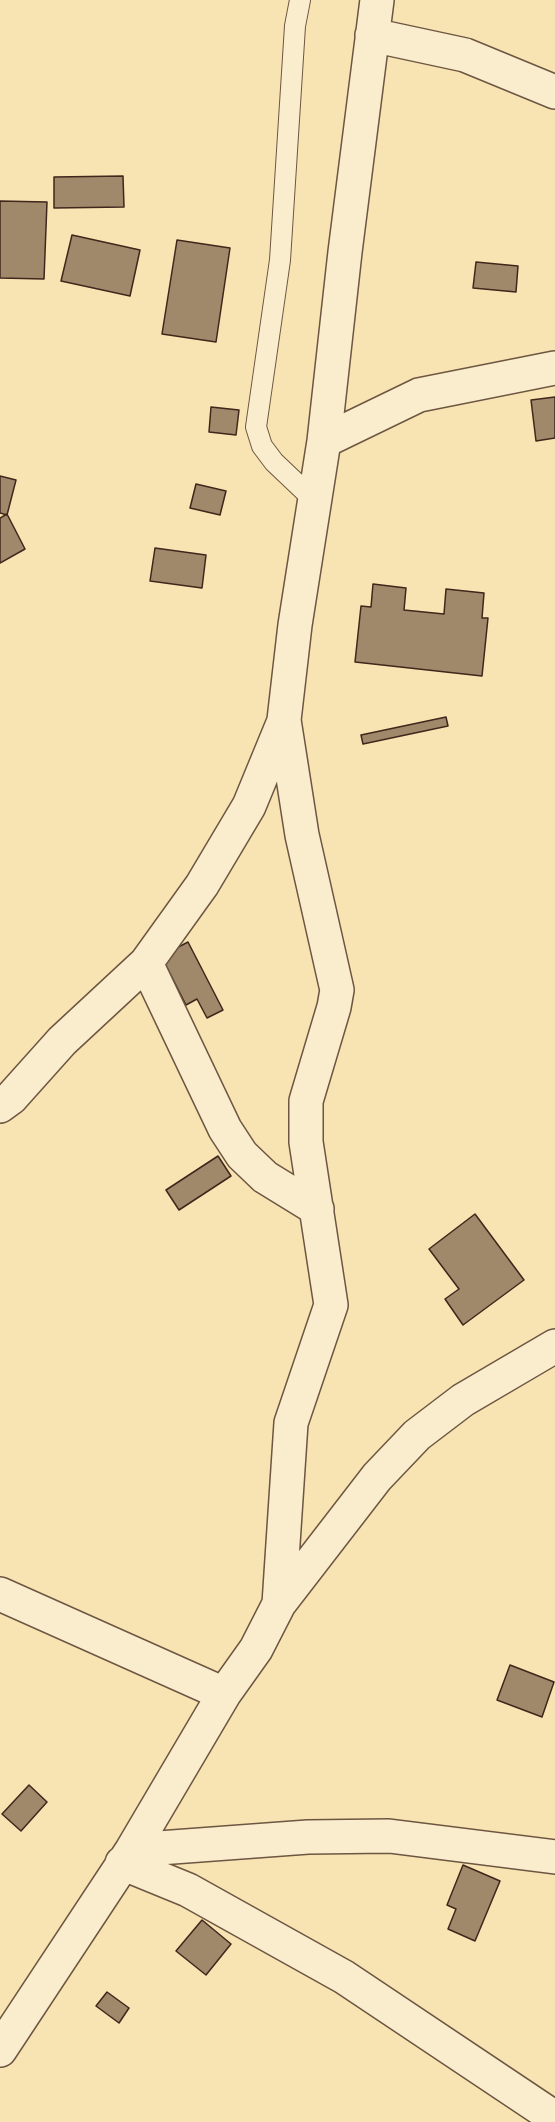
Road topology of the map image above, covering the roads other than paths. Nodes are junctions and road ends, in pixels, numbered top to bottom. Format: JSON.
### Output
{"nodes":[{"id":1,"x":300,"y":0,"type":"edge"},
{"id":2,"x":377,"y":0,"type":"edge"},
{"id":3,"x":372,"y":35,"type":"junction"},
{"id":4,"x":555,"y":92,"type":"edge"},
{"id":5,"x":555,"y":368,"type":"edge"},
{"id":6,"x":324,"y":441,"type":"junction"},
{"id":7,"x":314,"y":500,"type":"junction"},
{"id":8,"x":284,"y":720,"type":"junction"},
{"id":9,"x":146,"y":963,"type":"junction"},
{"id":10,"x":0,"y":1106,"type":"edge"},
{"id":11,"x":317,"y":1209,"type":"junction"},
{"id":12,"x":555,"y":1346,"type":"edge"},
{"id":13,"x":0,"y":1594,"type":"edge"},
{"id":14,"x":279,"y":1604,"type":"junction"},
{"id":15,"x":224,"y":1694,"type":"junction"},
{"id":16,"x":127,"y":1856,"type":"junction"},
{"id":17,"x":555,"y":1857,"type":"edge"},
{"id":18,"x":0,"y":2050,"type":"edge"},
{"id":19,"x":555,"y":2118,"type":"edge"}],
"edges":[{"from":1,"to":7,"type":"lane"},
{"from":2,"to":3,"type":"street"},
{"from":3,"to":4,"type":"street"},
{"from":3,"to":6,"type":"street"},
{"from":5,"to":6,"type":"street"},
{"from":6,"to":7,"type":"street"},
{"from":7,"to":8,"type":"street"},
{"from":8,"to":9,"type":"street"},
{"from":8,"to":11,"type":"street"},
{"from":9,"to":10,"type":"street"},
{"from":9,"to":11,"type":"street"},
{"from":11,"to":14,"type":"street"},
{"from":12,"to":14,"type":"street"},
{"from":13,"to":15,"type":"street"},
{"from":14,"to":15,"type":"street"},
{"from":15,"to":16,"type":"street"},
{"from":16,"to":17,"type":"street"},
{"from":16,"to":18,"type":"street"},
{"from":16,"to":19,"type":"street"}]}
